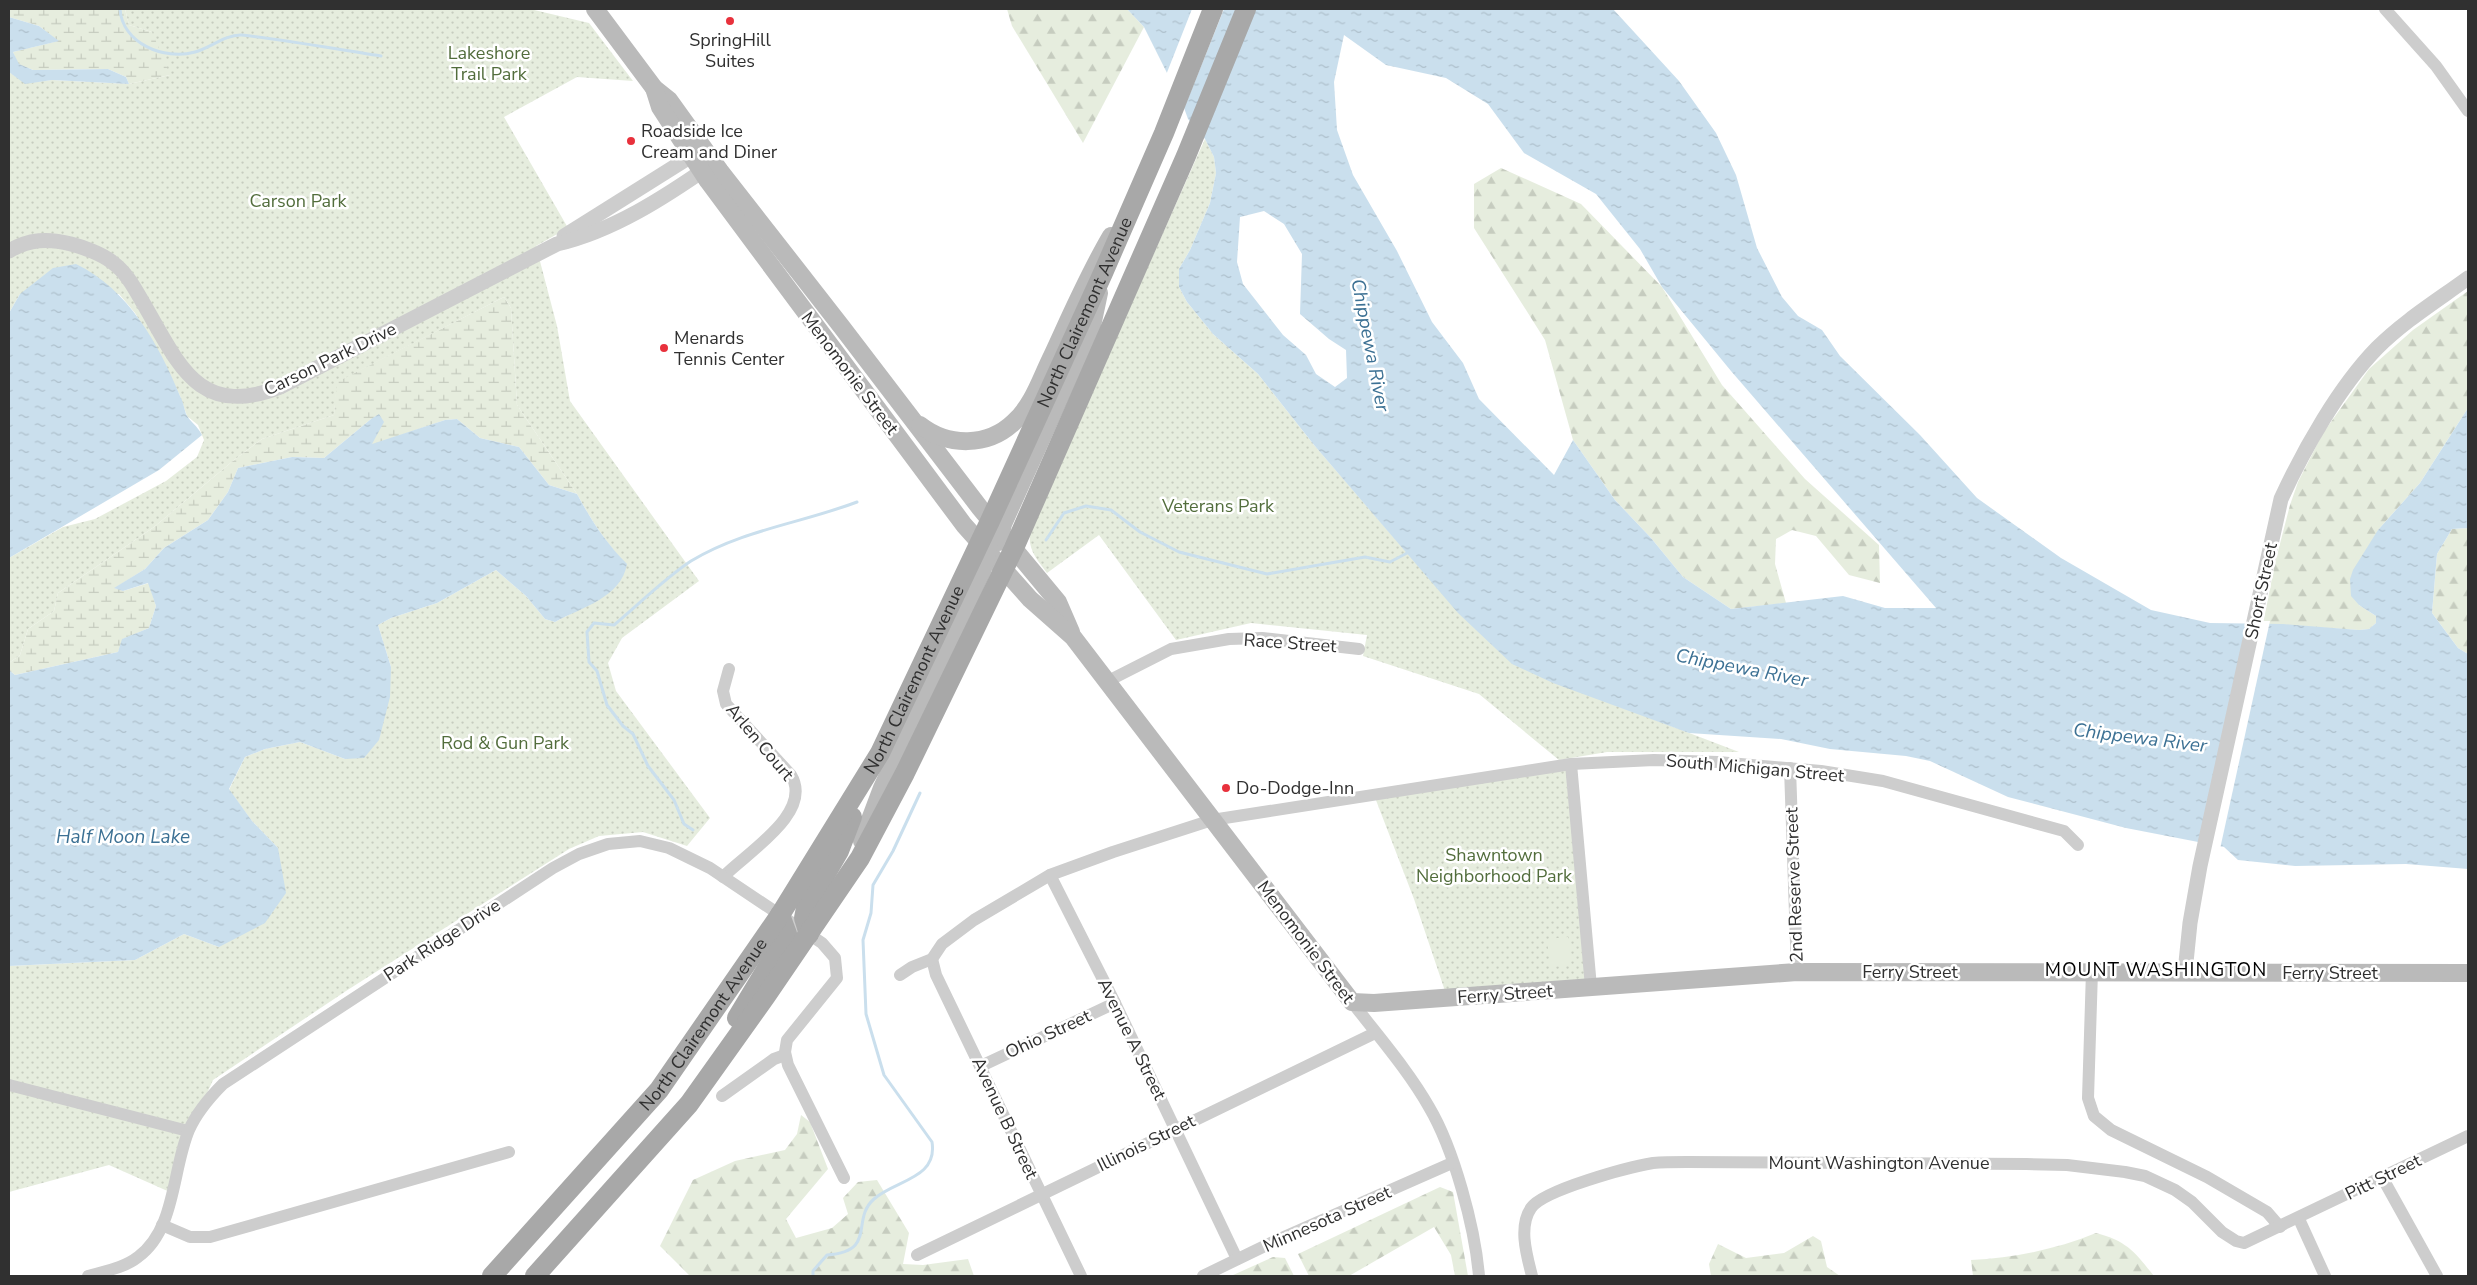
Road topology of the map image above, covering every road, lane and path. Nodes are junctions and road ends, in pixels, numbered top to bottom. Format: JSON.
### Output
{"nodes":[{"id":1,"x":595,"y":9,"type":"edge"},
{"id":2,"x":1213,"y":9,"type":"edge"},
{"id":3,"x":1246,"y":9,"type":"edge"},
{"id":4,"x":2385,"y":9,"type":"edge"},
{"id":5,"x":2468,"y":111,"type":"edge"},
{"id":6,"x":698,"y":152,"type":"junction"},
{"id":7,"x":708,"y":167,"type":"junction"},
{"id":8,"x":1135,"y":197,"type":"junction"},
{"id":9,"x":558,"y":244,"type":"junction"},
{"id":10,"x":9,"y":251,"type":"edge"},
{"id":11,"x":2468,"y":278,"type":"edge"},
{"id":12,"x":910,"y":416,"type":"junction"},
{"id":13,"x":995,"y":527,"type":"junction"},
{"id":14,"x":983,"y":547,"type":"junction"},
{"id":15,"x":1014,"y":548,"type":"junction"},
{"id":16,"x":1003,"y":570,"type":"junction"},
{"id":17,"x":1074,"y":637,"type":"junction"},
{"id":18,"x":1360,"y":649,"type":"dead end"},
{"id":19,"x":729,"y":669,"type":"dead end"},
{"id":20,"x":1108,"y":681,"type":"junction"},
{"id":21,"x":1571,"y":764,"type":"junction"},
{"id":22,"x":1790,"y":768,"type":"junction"},
{"id":23,"x":864,"y":779,"type":"junction"},
{"id":24,"x":1212,"y":820,"type":"junction"},
{"id":25,"x":2078,"y":845,"type":"dead end"},
{"id":26,"x":854,"y":866,"type":"junction"},
{"id":27,"x":1050,"y":875,"type":"junction"},
{"id":28,"x":722,"y":877,"type":"junction"},
{"id":29,"x":780,"y":915,"type":"junction"},
{"id":30,"x":809,"y":934,"type":"junction"},
{"id":31,"x":932,"y":959,"type":"junction"},
{"id":32,"x":1796,"y":972,"type":"junction"},
{"id":33,"x":2092,"y":972,"type":"junction"},
{"id":34,"x":2185,"y":972,"type":"junction"},
{"id":35,"x":2468,"y":973,"type":"edge"},
{"id":36,"x":900,"y":975,"type":"dead end"},
{"id":37,"x":1591,"y":987,"type":"junction"},
{"id":38,"x":1115,"y":1002,"type":"junction"},
{"id":39,"x":1352,"y":1002,"type":"junction"},
{"id":40,"x":1376,"y":1033,"type":"junction"},
{"id":41,"x":726,"y":1051,"type":"junction"},
{"id":42,"x":786,"y":1055,"type":"junction"},
{"id":43,"x":981,"y":1066,"type":"junction"},
{"id":44,"x":9,"y":1085,"type":"edge"},
{"id":45,"x":722,"y":1096,"type":"dead end"},
{"id":46,"x":1176,"y":1128,"type":"junction"},
{"id":47,"x":188,"y":1131,"type":"junction"},
{"id":48,"x":2468,"y":1136,"type":"edge"},
{"id":49,"x":509,"y":1152,"type":"dead end"},
{"id":50,"x":1452,"y":1163,"type":"junction"},
{"id":51,"x":2382,"y":1177,"type":"junction"},
{"id":52,"x":844,"y":1178,"type":"dead end"},
{"id":53,"x":1041,"y":1194,"type":"junction"},
{"id":54,"x":2299,"y":1219,"type":"junction"},
{"id":55,"x":162,"y":1225,"type":"junction"},
{"id":56,"x":2280,"y":1227,"type":"junction"},
{"id":57,"x":917,"y":1255,"type":"dead end"},
{"id":58,"x":1237,"y":1259,"type":"junction"},
{"id":59,"x":88,"y":1276,"type":"edge"},
{"id":60,"x":492,"y":1276,"type":"edge"},
{"id":61,"x":535,"y":1276,"type":"edge"},
{"id":62,"x":1081,"y":1276,"type":"edge"},
{"id":63,"x":1203,"y":1276,"type":"edge"},
{"id":64,"x":1479,"y":1276,"type":"edge"},
{"id":65,"x":1532,"y":1276,"type":"edge"},
{"id":66,"x":2324,"y":1276,"type":"edge"},
{"id":67,"x":2437,"y":1276,"type":"edge"}],
"edges":[{"from":1,"to":6,"type":"main road","name":"Menomonie Street"},
{"from":2,"to":8,"type":"main road","name":"North Clairemont Avenue"},
{"from":3,"to":15,"type":"main road","name":"North Clairemont Avenue"},
{"from":4,"to":5,"type":"street"},
{"from":6,"to":7,"type":"main road","name":"Menomonie Street"},
{"from":6,"to":9,"type":"street","name":"Carson Park Drive"},
{"from":7,"to":9,"type":"street","name":"Carson Park Drive"},
{"from":7,"to":12,"type":"main road","name":"Menomonie Street"},
{"from":7,"to":14,"type":"main road","name":"Menomonie Street"},
{"from":8,"to":12,"type":"main road"},
{"from":8,"to":13,"type":"main road","name":"North Clairemont Avenue"},
{"from":9,"to":10,"type":"street","name":"Carson Park Drive"},
{"from":11,"to":34,"type":"street","name":"Short Street"},
{"from":12,"to":13,"type":"main road","name":"Menomonie Street"},
{"from":13,"to":14,"type":"main road","name":"North Clairemont Avenue"},
{"from":13,"to":15,"type":"main road","name":"Menomonie Street"},
{"from":13,"to":16,"type":"main road"},
{"from":14,"to":16,"type":"main road","name":"Menomonie Street"},
{"from":14,"to":23,"type":"main road","name":"North Clairemont Avenue"},
{"from":14,"to":26,"type":"main road"},
{"from":15,"to":16,"type":"main road","name":"North Clairemont Avenue"},
{"from":15,"to":17,"type":"main road","name":"Menomonie Street"},
{"from":16,"to":17,"type":"main road","name":"Menomonie Street"},
{"from":16,"to":26,"type":"main road","name":"North Clairemont Avenue"},
{"from":17,"to":20,"type":"main road","name":"Menomonie Street"},
{"from":18,"to":20,"type":"street","name":"Race Street"},
{"from":19,"to":28,"type":"street","name":"Arlen Court"},
{"from":20,"to":24,"type":"main road","name":"Menomonie Street"},
{"from":21,"to":22,"type":"street","name":"South Michigan Street"},
{"from":21,"to":24,"type":"street","name":"South Michigan Street"},
{"from":21,"to":37,"type":"street"},
{"from":22,"to":25,"type":"street","name":"South Michigan Street"},
{"from":22,"to":32,"type":"street","name":"2nd Reserve Street"},
{"from":23,"to":29,"type":"main road","name":"North Clairemont Avenue"},
{"from":23,"to":30,"type":"main road"},
{"from":24,"to":27,"type":"street","name":"South Michigan Street"},
{"from":24,"to":39,"type":"main road","name":"Menomonie Street"},
{"from":26,"to":30,"type":"main road","name":"North Clairemont Avenue"},
{"from":27,"to":31,"type":"street","name":"South Michigan Street"},
{"from":27,"to":38,"type":"street","name":"Avenue A Street"},
{"from":28,"to":29,"type":"street","name":"Park Ridge Drive"},
{"from":28,"to":47,"type":"street","name":"Park Ridge Drive"},
{"from":29,"to":30,"type":"street","name":"Park Ridge Drive"},
{"from":29,"to":41,"type":"main road"},
{"from":29,"to":60,"type":"main road","name":"North Clairemont Avenue"},
{"from":30,"to":41,"type":"main road","name":"North Clairemont Avenue"},
{"from":30,"to":42,"type":"street","name":"Park Ridge Drive"},
{"from":31,"to":36,"type":"street"},
{"from":31,"to":43,"type":"street","name":"Avenue B Street"},
{"from":32,"to":33,"type":"main road","name":"Ferry Street"},
{"from":32,"to":37,"type":"main road","name":"Ferry Street"},
{"from":33,"to":34,"type":"main road","name":"Ferry Street"},
{"from":33,"to":56,"type":"street"},
{"from":34,"to":35,"type":"main road","name":"Ferry Street"},
{"from":37,"to":39,"type":"main road","name":"Ferry Street"},
{"from":38,"to":43,"type":"street","name":"Ohio Street"},
{"from":38,"to":46,"type":"street","name":"Avenue A Street"},
{"from":39,"to":40,"type":"street","name":"Menomonie Street"},
{"from":40,"to":46,"type":"street","name":"Illinois Street"},
{"from":40,"to":50,"type":"street","name":"Menomonie Street"},
{"from":41,"to":61,"type":"main road","name":"North Clairemont Avenue"},
{"from":42,"to":45,"type":"street"},
{"from":42,"to":52,"type":"street"},
{"from":43,"to":53,"type":"street","name":"Avenue B Street"},
{"from":44,"to":47,"type":"street"},
{"from":46,"to":53,"type":"street","name":"Illinois Street"},
{"from":46,"to":58,"type":"street","name":"Avenue A Street"},
{"from":47,"to":55,"type":"street","name":"Park Ridge Drive"},
{"from":48,"to":51,"type":"street","name":"Pitt Street"},
{"from":49,"to":55,"type":"street"},
{"from":50,"to":58,"type":"street","name":"Minnesota Street"},
{"from":50,"to":64,"type":"street","name":"Menomonie Street"},
{"from":51,"to":54,"type":"street","name":"Pitt Street"},
{"from":51,"to":67,"type":"street"},
{"from":53,"to":57,"type":"street","name":"Illinois Street"},
{"from":53,"to":62,"type":"street","name":"Avenue B Street"},
{"from":54,"to":56,"type":"street","name":"Mount Washington Avenue"},
{"from":54,"to":66,"type":"street"},
{"from":55,"to":59,"type":"street","name":"Park Ridge Drive"},
{"from":56,"to":65,"type":"street","name":"Mount Washington Avenue"},
{"from":58,"to":63,"type":"street","name":"Minnesota Street"}]}
